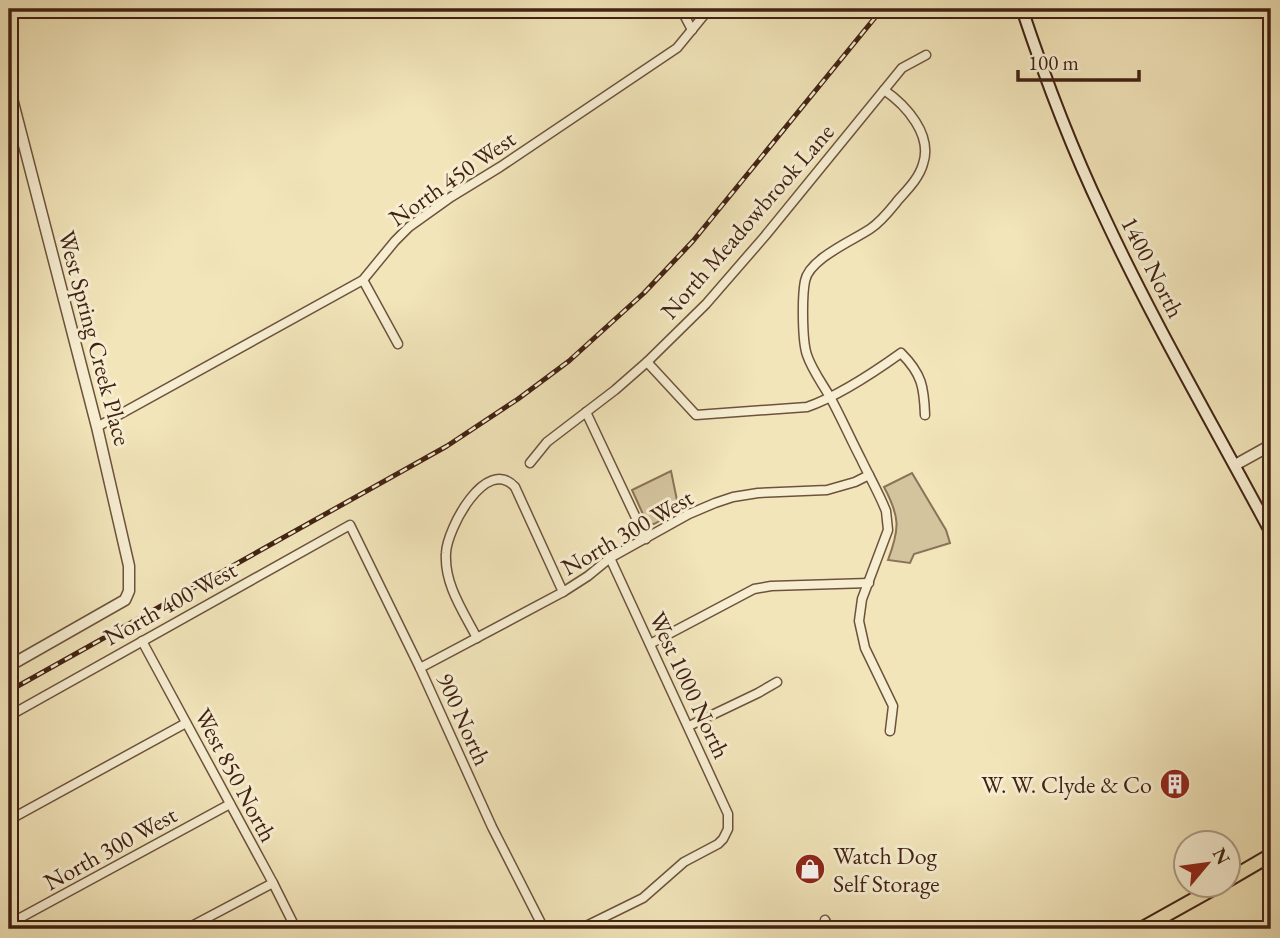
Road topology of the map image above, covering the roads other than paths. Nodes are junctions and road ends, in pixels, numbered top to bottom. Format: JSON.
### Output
{"nodes":[{"id":1,"x":681,"y":9,"type":"edge"},
{"id":2,"x":709,"y":9,"type":"edge"},
{"id":3,"x":1022,"y":9,"type":"edge"},
{"id":4,"x":692,"y":30,"type":"junction"},
{"id":5,"x":926,"y":55,"type":"dead end"},
{"id":6,"x":9,"y":87,"type":"edge"},
{"id":7,"x":884,"y":90,"type":"junction"},
{"id":8,"x":363,"y":280,"type":"junction"},
{"id":9,"x":398,"y":344,"type":"dead end"},
{"id":10,"x":647,"y":362,"type":"junction"},
{"id":11,"x":830,"y":397,"type":"junction"},
{"id":12,"x":586,"y":412,"type":"junction"},
{"id":13,"x":925,"y":415,"type":"dead end"},
{"id":14,"x":97,"y":427,"type":"junction"},
{"id":15,"x":1271,"y":445,"type":"edge"},
{"id":16,"x":530,"y":463,"type":"dead end"},
{"id":17,"x":1235,"y":465,"type":"junction"},
{"id":18,"x":869,"y":475,"type":"junction"},
{"id":19,"x":350,"y":525,"type":"joint"},
{"id":20,"x":1271,"y":533,"type":"edge"},
{"id":21,"x":646,"y":540,"type":"junction"},
{"id":22,"x":610,"y":558,"type":"junction"},
{"id":23,"x":869,"y":583,"type":"junction"},
{"id":24,"x":564,"y":592,"type":"junction"},
{"id":25,"x":477,"y":638,"type":"junction"},
{"id":26,"x":142,"y":640,"type":"junction"},
{"id":27,"x":650,"y":644,"type":"junction"},
{"id":28,"x":9,"y":666,"type":"edge"},
{"id":29,"x":420,"y":668,"type":"junction"},
{"id":30,"x":777,"y":682,"type":"dead end"},
{"id":31,"x":9,"y":716,"type":"edge"},
{"id":32,"x":186,"y":723,"type":"junction"},
{"id":33,"x":689,"y":726,"type":"junction"},
{"id":34,"x":890,"y":731,"type":"dead end"},
{"id":35,"x":230,"y":804,"type":"junction"},
{"id":36,"x":9,"y":820,"type":"edge"},
{"id":37,"x":1271,"y":855,"type":"edge"},
{"id":38,"x":1242,"y":871,"type":"edge"},
{"id":39,"x":273,"y":883,"type":"junction"},
{"id":40,"x":1193,"y":900,"type":"edge"},
{"id":41,"x":825,"y":920,"type":"dead end"},
{"id":42,"x":9,"y":924,"type":"edge"},
{"id":43,"x":186,"y":929,"type":"edge"},
{"id":44,"x":296,"y":929,"type":"edge"},
{"id":45,"x":544,"y":929,"type":"edge"},
{"id":46,"x":580,"y":929,"type":"edge"},
{"id":47,"x":829,"y":929,"type":"edge"},
{"id":48,"x":1141,"y":929,"type":"edge"}],
"edges":[{"from":1,"to":4,"type":"street"},
{"from":2,"to":4,"type":"street","name":"North 450 West"},
{"from":3,"to":17,"type":"main road","name":"1400 North"},
{"from":4,"to":8,"type":"street","name":"North 450 West"},
{"from":5,"to":7,"type":"street","name":"North Meadowbrook Lane"},
{"from":6,"to":14,"type":"street","name":"West Spring Creek Place"},
{"from":7,"to":10,"type":"street","name":"North Meadowbrook Lane"},
{"from":7,"to":11,"type":"street"},
{"from":8,"to":9,"type":"street"},
{"from":8,"to":14,"type":"street","name":"North 450 West"},
{"from":10,"to":11,"type":"street"},
{"from":10,"to":12,"type":"street","name":"North Meadowbrook Lane"},
{"from":11,"to":13,"type":"street"},
{"from":11,"to":18,"type":"street"},
{"from":12,"to":16,"type":"street","name":"North Meadowbrook Lane"},
{"from":12,"to":21,"type":"street"},
{"from":14,"to":28,"type":"street","name":"West Spring Creek Place"},
{"from":15,"to":17,"type":"street"},
{"from":17,"to":20,"type":"main road","name":"1400 North"},
{"from":18,"to":21,"type":"street","name":"North 300 West"},
{"from":18,"to":23,"type":"street"},
{"from":19,"to":26,"type":"street","name":"North 400 West"},
{"from":19,"to":29,"type":"street","name":"900 North"},
{"from":21,"to":22,"type":"street","name":"North 300 West"},
{"from":22,"to":24,"type":"street","name":"North 300 West"},
{"from":22,"to":27,"type":"street","name":"West 1000 North"},
{"from":23,"to":27,"type":"street"},
{"from":23,"to":34,"type":"street"},
{"from":24,"to":25,"type":"street","name":"North 300 West"},
{"from":24,"to":25,"type":"street"},
{"from":25,"to":29,"type":"street","name":"North 300 West"},
{"from":26,"to":31,"type":"street","name":"North 400 West"},
{"from":26,"to":32,"type":"street","name":"West 850 North"},
{"from":27,"to":33,"type":"street","name":"West 1000 North"},
{"from":29,"to":45,"type":"street","name":"900 North"},
{"from":30,"to":33,"type":"street"},
{"from":32,"to":35,"type":"street","name":"West 850 North"},
{"from":32,"to":36,"type":"street"},
{"from":33,"to":46,"type":"street","name":"West 1000 North"},
{"from":35,"to":39,"type":"street","name":"West 850 North"},
{"from":35,"to":42,"type":"street","name":"North 300 West"},
{"from":37,"to":38,"type":"main road"},
{"from":39,"to":43,"type":"street"},
{"from":39,"to":44,"type":"street","name":"West 850 North"},
{"from":40,"to":48,"type":"main road"},
{"from":41,"to":47,"type":"street"}]}
